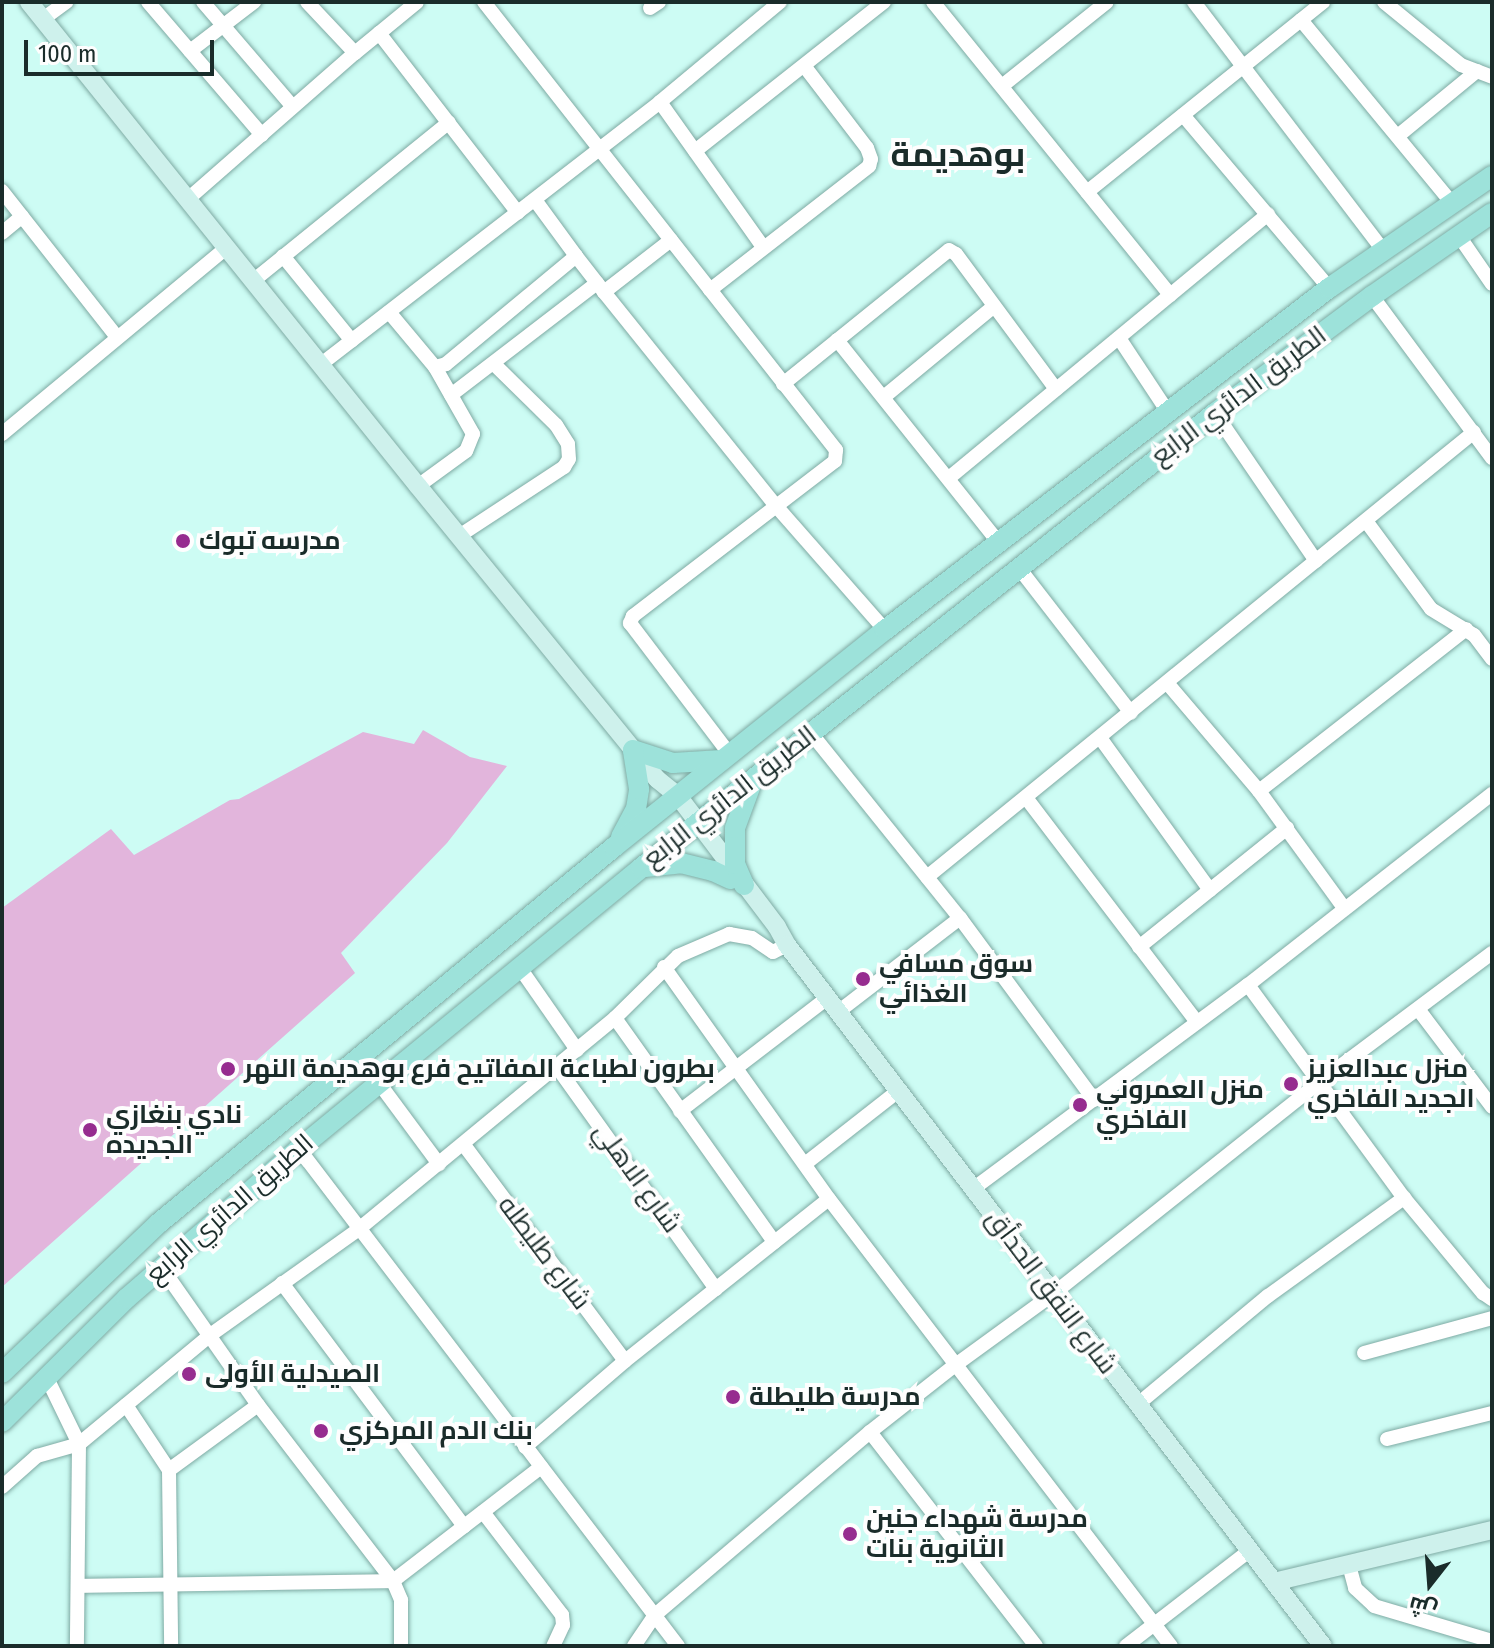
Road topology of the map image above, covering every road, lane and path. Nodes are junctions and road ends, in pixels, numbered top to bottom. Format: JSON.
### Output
{"nodes":[{"id":1,"x":29,"y":2,"type":"edge"},
{"id":2,"x":66,"y":2,"type":"edge"},
{"id":3,"x":148,"y":2,"type":"edge"},
{"id":4,"x":203,"y":2,"type":"edge"},
{"id":5,"x":254,"y":2,"type":"edge"},
{"id":6,"x":307,"y":2,"type":"edge"},
{"id":7,"x":417,"y":2,"type":"edge"},
{"id":8,"x":484,"y":2,"type":"edge"},
{"id":9,"x":884,"y":2,"type":"edge"},
{"id":10,"x":933,"y":2,"type":"edge"},
{"id":11,"x":1107,"y":2,"type":"edge"},
{"id":12,"x":1194,"y":2,"type":"edge"},
{"id":13,"x":1323,"y":2,"type":"edge"},
{"id":14,"x":1384,"y":2,"type":"edge"},
{"id":15,"x":773,"y":4,"type":"edge"},
{"id":16,"x":1089,"y":7,"type":"edge"},
{"id":17,"x":43,"y":19,"type":"junction"},
{"id":18,"x":1301,"y":20,"type":"junction"},
{"id":19,"x":225,"y":28,"type":"junction"},
{"id":20,"x":379,"y":33,"type":"junction"},
{"id":21,"x":190,"y":51,"type":"junction"},
{"id":22,"x":355,"y":53,"type":"junction"},
{"id":23,"x":1245,"y":66,"type":"junction"},
{"id":24,"x":805,"y":67,"type":"junction"},
{"id":25,"x":1477,"y":71,"type":"junction"},
{"id":26,"x":1492,"y":77,"type":"edge"},
{"id":27,"x":1002,"y":86,"type":"junction"},
{"id":28,"x":660,"y":102,"type":"junction"},
{"id":29,"x":293,"y":107,"type":"junction"},
{"id":30,"x":1183,"y":115,"type":"junction"},
{"id":31,"x":449,"y":122,"type":"junction"},
{"id":32,"x":262,"y":135,"type":"junction"},
{"id":33,"x":1399,"y":135,"type":"junction"},
{"id":34,"x":598,"y":149,"type":"junction"},
{"id":35,"x":695,"y":151,"type":"junction"},
{"id":36,"x":1492,"y":176,"type":"edge"},
{"id":37,"x":2,"y":191,"type":"edge"},
{"id":38,"x":1087,"y":192,"type":"junction"},
{"id":39,"x":188,"y":199,"type":"junction"},
{"id":40,"x":535,"y":200,"type":"junction"},
{"id":41,"x":1452,"y":203,"type":"junction"},
{"id":42,"x":518,"y":213,"type":"junction"},
{"id":43,"x":1492,"y":213,"type":"edge"},
{"id":44,"x":1268,"y":214,"type":"junction"},
{"id":45,"x":22,"y":216,"type":"junction"},
{"id":46,"x":2,"y":233,"type":"edge"},
{"id":47,"x":1459,"y":236,"type":"junction"},
{"id":48,"x":671,"y":240,"type":"junction"},
{"id":49,"x":227,"y":247,"type":"junction"},
{"id":50,"x":763,"y":247,"type":"junction"},
{"id":51,"x":1383,"y":250,"type":"junction"},
{"id":52,"x":283,"y":256,"type":"junction"},
{"id":53,"x":576,"y":256,"type":"junction"},
{"id":54,"x":253,"y":281,"type":"junction"},
{"id":55,"x":1492,"y":284,"type":"edge"},
{"id":56,"x":600,"y":288,"type":"junction"},
{"id":57,"x":1329,"y":288,"type":"junction"},
{"id":58,"x":710,"y":290,"type":"junction"},
{"id":59,"x":1170,"y":295,"type":"junction"},
{"id":60,"x":1372,"y":296,"type":"junction"},
{"id":61,"x":994,"y":306,"type":"junction"},
{"id":62,"x":389,"y":312,"type":"junction"},
{"id":63,"x":117,"y":337,"type":"junction"},
{"id":64,"x":1119,"y":338,"type":"junction"},
{"id":65,"x":837,"y":340,"type":"junction"},
{"id":66,"x":352,"y":341,"type":"junction"},
{"id":67,"x":493,"y":363,"type":"junction"},
{"id":68,"x":320,"y":365,"type":"junction"},
{"id":69,"x":435,"y":367,"type":"junction"},
{"id":70,"x":783,"y":384,"type":"junction"},
{"id":71,"x":1056,"y":389,"type":"junction"},
{"id":72,"x":451,"y":395,"type":"junction"},
{"id":73,"x":885,"y":396,"type":"junction"},
{"id":74,"x":1168,"y":412,"type":"junction"},
{"id":75,"x":1215,"y":413,"type":"junction"},
{"id":76,"x":1474,"y":432,"type":"junction"},
{"id":77,"x":2,"y":434,"type":"edge"},
{"id":78,"x":1492,"y":458,"type":"edge"},
{"id":79,"x":1098,"y":465,"type":"junction"},
{"id":80,"x":949,"y":478,"type":"junction"},
{"id":81,"x":418,"y":486,"type":"junction"},
{"id":82,"x":1117,"y":490,"type":"junction"},
{"id":83,"x":776,"y":506,"type":"junction"},
{"id":84,"x":1366,"y":521,"type":"junction"},
{"id":85,"x":459,"y":536,"type":"junction"},
{"id":86,"x":998,"y":542,"type":"junction"},
{"id":87,"x":1316,"y":561,"type":"junction"},
{"id":88,"x":1019,"y":568,"type":"junction"},
{"id":89,"x":1466,"y":629,"type":"junction"},
{"id":90,"x":885,"y":630,"type":"junction"},
{"id":91,"x":1492,"y":659,"type":"edge"},
{"id":92,"x":1168,"y":684,"type":"junction"},
{"id":93,"x":1131,"y":713,"type":"junction"},
{"id":94,"x":811,"y":733,"type":"junction"},
{"id":95,"x":1101,"y":739,"type":"junction"},
{"id":96,"x":633,"y":750,"type":"junction"},
{"id":97,"x":729,"y":757,"type":"junction"},
{"id":98,"x":754,"y":778,"type":"junction"},
{"id":99,"x":1259,"y":791,"type":"junction"},
{"id":100,"x":1487,"y":798,"type":"edge"},
{"id":101,"x":674,"y":799,"type":"junction"},
{"id":102,"x":1027,"y":799,"type":"junction"},
{"id":103,"x":1492,"y":814,"type":"edge"},
{"id":104,"x":694,"y":826,"type":"junction"},
{"id":105,"x":1287,"y":828,"type":"junction"},
{"id":106,"x":614,"y":847,"type":"junction"},
{"id":107,"x":641,"y":868,"type":"junction"},
{"id":108,"x":927,"y":877,"type":"junction"},
{"id":109,"x":737,"y":882,"type":"junction"},
{"id":110,"x":1210,"y":890,"type":"junction"},
{"id":111,"x":1344,"y":908,"type":"junction"},
{"id":112,"x":960,"y":918,"type":"junction"},
{"id":113,"x":784,"y":941,"type":"junction"},
{"id":114,"x":1139,"y":947,"type":"junction"},
{"id":115,"x":1492,"y":953,"type":"edge"},
{"id":116,"x":664,"y":967,"type":"junction"},
{"id":117,"x":520,"y":968,"type":"junction"},
{"id":118,"x":1248,"y":985,"type":"junction"},
{"id":119,"x":832,"y":1005,"type":"junction"},
{"id":120,"x":1418,"y":1009,"type":"junction"},
{"id":121,"x":615,"y":1018,"type":"junction"},
{"id":122,"x":1197,"y":1022,"type":"junction"},
{"id":123,"x":577,"y":1050,"type":"junction"},
{"id":124,"x":557,"y":1067,"type":"junction"},
{"id":125,"x":735,"y":1070,"type":"junction"},
{"id":126,"x":379,"y":1083,"type":"junction"},
{"id":127,"x":1318,"y":1083,"type":"junction"},
{"id":128,"x":898,"y":1091,"type":"junction"},
{"id":129,"x":1094,"y":1100,"type":"junction"},
{"id":130,"x":1492,"y":1107,"type":"edge"},
{"id":131,"x":680,"y":1111,"type":"junction"},
{"id":132,"x":464,"y":1145,"type":"junction"},
{"id":133,"x":299,"y":1149,"type":"junction"},
{"id":134,"x":439,"y":1164,"type":"junction"},
{"id":135,"x":805,"y":1164,"type":"junction"},
{"id":136,"x":973,"y":1189,"type":"junction"},
{"id":137,"x":1404,"y":1198,"type":"junction"},
{"id":138,"x":829,"y":1199,"type":"junction"},
{"id":139,"x":359,"y":1229,"type":"junction"},
{"id":140,"x":774,"y":1242,"type":"junction"},
{"id":141,"x":162,"y":1268,"type":"junction"},
{"id":142,"x":282,"y":1283,"type":"junction"},
{"id":143,"x":716,"y":1289,"type":"junction"},
{"id":144,"x":1053,"y":1294,"type":"junction"},
{"id":145,"x":1492,"y":1299,"type":"edge"},
{"id":146,"x":1492,"y":1318,"type":"edge"},
{"id":147,"x":209,"y":1336,"type":"junction"},
{"id":148,"x":1364,"y":1353,"type":"dead end"},
{"id":149,"x":625,"y":1361,"type":"junction"},
{"id":150,"x":954,"y":1366,"type":"junction"},
{"id":151,"x":2,"y":1373,"type":"edge"},
{"id":152,"x":46,"y":1376,"type":"junction"},
{"id":153,"x":126,"y":1405,"type":"junction"},
{"id":154,"x":258,"y":1405,"type":"junction"},
{"id":155,"x":1137,"y":1405,"type":"junction"},
{"id":156,"x":1492,"y":1413,"type":"edge"},
{"id":157,"x":2,"y":1422,"type":"edge"},
{"id":158,"x":870,"y":1432,"type":"junction"},
{"id":159,"x":1387,"y":1439,"type":"dead end"},
{"id":160,"x":79,"y":1444,"type":"junction"},
{"id":161,"x":525,"y":1447,"type":"junction"},
{"id":162,"x":541,"y":1467,"type":"junction"},
{"id":163,"x":169,"y":1470,"type":"junction"},
{"id":164,"x":2,"y":1487,"type":"edge"},
{"id":165,"x":483,"y":1512,"type":"junction"},
{"id":166,"x":464,"y":1526,"type":"junction"},
{"id":167,"x":1492,"y":1530,"type":"edge"},
{"id":168,"x":1249,"y":1551,"type":"junction"},
{"id":169,"x":1349,"y":1565,"type":"junction"},
{"id":170,"x":393,"y":1581,"type":"junction"},
{"id":171,"x":1274,"y":1582,"type":"junction"},
{"id":172,"x":171,"y":1585,"type":"junction"},
{"id":173,"x":79,"y":1586,"type":"junction"},
{"id":174,"x":655,"y":1615,"type":"junction"},
{"id":175,"x":1153,"y":1623,"type":"junction"},
{"id":176,"x":1492,"y":1641,"type":"edge"},
{"id":177,"x":77,"y":1646,"type":"edge"},
{"id":178,"x":171,"y":1646,"type":"edge"},
{"id":179,"x":401,"y":1646,"type":"edge"},
{"id":180,"x":553,"y":1646,"type":"edge"},
{"id":181,"x":634,"y":1646,"type":"edge"},
{"id":182,"x":678,"y":1646,"type":"edge"},
{"id":183,"x":1036,"y":1646,"type":"edge"},
{"id":184,"x":1126,"y":1646,"type":"edge"},
{"id":185,"x":1171,"y":1646,"type":"edge"},
{"id":186,"x":1323,"y":1646,"type":"edge"}],
"edges":[{"from":1,"to":17,"type":"main road","name":"شارع النفق الحدأق"},
{"from":2,"to":17,"type":"street"},
{"from":3,"to":21,"type":"street"},
{"from":4,"to":19,"type":"street"},
{"from":5,"to":19,"type":"street"},
{"from":6,"to":22,"type":"street"},
{"from":7,"to":20,"type":"street"},
{"from":8,"to":34,"type":"street"},
{"from":9,"to":24,"type":"street"},
{"from":10,"to":27,"type":"street"},
{"from":11,"to":16,"type":"street"},
{"from":12,"to":23,"type":"street"},
{"from":13,"to":18,"type":"street"},
{"from":14,"to":25,"type":"street"},
{"from":15,"to":28,"type":"street"},
{"from":16,"to":27,"type":"street"},
{"from":17,"to":39,"type":"main road","name":"شارع النفق الحدأق"},
{"from":18,"to":23,"type":"street"},
{"from":18,"to":33,"type":"street"},
{"from":19,"to":21,"type":"street"},
{"from":19,"to":29,"type":"street"},
{"from":20,"to":22,"type":"street"},
{"from":20,"to":31,"type":"street"},
{"from":21,"to":32,"type":"street"},
{"from":22,"to":29,"type":"street"},
{"from":23,"to":30,"type":"street"},
{"from":23,"to":51,"type":"street"},
{"from":24,"to":35,"type":"street"},
{"from":24,"to":50,"type":"street"},
{"from":25,"to":26,"type":"street"},
{"from":25,"to":33,"type":"street"},
{"from":27,"to":38,"type":"street"},
{"from":28,"to":34,"type":"street"},
{"from":28,"to":35,"type":"street"},
{"from":29,"to":32,"type":"street"},
{"from":30,"to":38,"type":"street"},
{"from":30,"to":44,"type":"street"},
{"from":31,"to":42,"type":"street"},
{"from":31,"to":52,"type":"street"},
{"from":32,"to":39,"type":"street"},
{"from":33,"to":41,"type":"street"},
{"from":34,"to":40,"type":"street"},
{"from":34,"to":48,"type":"street"},
{"from":35,"to":50,"type":"street"},
{"from":36,"to":41,"type":"main road","name":"الطريق الدائري الرابع"},
{"from":37,"to":45,"type":"street"},
{"from":38,"to":59,"type":"street"},
{"from":39,"to":49,"type":"main road","name":"شارع النفق الحدأق"},
{"from":40,"to":42,"type":"street"},
{"from":40,"to":53,"type":"street"},
{"from":41,"to":51,"type":"main road","name":"الطريق الدائري الرابع"},
{"from":42,"to":62,"type":"street"},
{"from":43,"to":47,"type":"main road","name":"الطريق الدائري الرابع"},
{"from":44,"to":57,"type":"street"},
{"from":44,"to":59,"type":"street"},
{"from":45,"to":46,"type":"street"},
{"from":45,"to":63,"type":"street"},
{"from":47,"to":55,"type":"street"},
{"from":47,"to":60,"type":"main road","name":"الطريق الدائري الرابع"},
{"from":48,"to":56,"type":"street"},
{"from":48,"to":58,"type":"street"},
{"from":49,"to":54,"type":"main road","name":"شارع النفق الحدأق"},
{"from":49,"to":63,"type":"street"},
{"from":50,"to":58,"type":"street"},
{"from":51,"to":57,"type":"main road","name":"الطريق الدائري الرابع"},
{"from":52,"to":54,"type":"street"},
{"from":52,"to":66,"type":"street"},
{"from":53,"to":56,"type":"street"},
{"from":53,"to":69,"type":"street"},
{"from":54,"to":68,"type":"main road","name":"شارع النفق الحدأق"},
{"from":56,"to":67,"type":"street"},
{"from":56,"to":83,"type":"street"},
{"from":57,"to":74,"type":"main road","name":"الطريق الدائري الرابع"},
{"from":58,"to":70,"type":"street"},
{"from":59,"to":64,"type":"street"},
{"from":60,"to":75,"type":"main road","name":"الطريق الدائري الرابع"},
{"from":60,"to":76,"type":"street"},
{"from":61,"to":65,"type":"street"},
{"from":61,"to":71,"type":"street"},
{"from":61,"to":73,"type":"street"},
{"from":62,"to":66,"type":"street"},
{"from":62,"to":69,"type":"street"},
{"from":63,"to":77,"type":"street"},
{"from":64,"to":71,"type":"street"},
{"from":64,"to":74,"type":"street"},
{"from":65,"to":70,"type":"street"},
{"from":65,"to":73,"type":"street"},
{"from":66,"to":68,"type":"street"},
{"from":67,"to":72,"type":"street"},
{"from":67,"to":85,"type":"street"},
{"from":68,"to":81,"type":"main road","name":"شارع النفق الحدأق"},
{"from":69,"to":72,"type":"street"},
{"from":70,"to":83,"type":"street"},
{"from":71,"to":80,"type":"street"},
{"from":72,"to":81,"type":"street"},
{"from":73,"to":80,"type":"street"},
{"from":74,"to":79,"type":"main road","name":"الطريق الدائري الرابع"},
{"from":75,"to":82,"type":"main road","name":"الطريق الدائري الرابع"},
{"from":75,"to":87,"type":"street"},
{"from":76,"to":78,"type":"street"},
{"from":76,"to":84,"type":"street"},
{"from":79,"to":82,"type":"main road"},
{"from":79,"to":86,"type":"main road","name":"الطريق الدائري الرابع"},
{"from":80,"to":86,"type":"street"},
{"from":81,"to":85,"type":"main road","name":"شارع النفق الحدأق"},
{"from":82,"to":88,"type":"main road","name":"الطريق الدائري الرابع"},
{"from":83,"to":90,"type":"street"},
{"from":83,"to":97,"type":"street"},
{"from":84,"to":87,"type":"street"},
{"from":84,"to":89,"type":"street"},
{"from":85,"to":96,"type":"main road","name":"شارع النفق الحدأق"},
{"from":86,"to":90,"type":"main road","name":"الطريق الدائري الرابع"},
{"from":87,"to":92,"type":"street"},
{"from":88,"to":93,"type":"street"},
{"from":88,"to":94,"type":"main road","name":"الطريق الدائري الرابع"},
{"from":89,"to":91,"type":"street"},
{"from":89,"to":99,"type":"street"},
{"from":90,"to":97,"type":"main road","name":"الطريق الدائري الرابع"},
{"from":92,"to":93,"type":"street"},
{"from":92,"to":99,"type":"street"},
{"from":93,"to":95,"type":"street"},
{"from":94,"to":98,"type":"main road","name":"الطريق الدائري الرابع"},
{"from":94,"to":108,"type":"street"},
{"from":95,"to":102,"type":"street"},
{"from":95,"to":110,"type":"street"},
{"from":96,"to":97,"type":"main road"},
{"from":96,"to":101,"type":"main road","name":"شارع النفق الحدأق"},
{"from":96,"to":106,"type":"main road"},
{"from":97,"to":101,"type":"main road","name":"الطريق الدائري الرابع"},
{"from":98,"to":104,"type":"main road","name":"الطريق الدائري الرابع"},
{"from":98,"to":109,"type":"main road"},
{"from":99,"to":105,"type":"street"},
{"from":100,"to":103,"type":"street"},
{"from":100,"to":111,"type":"street"},
{"from":101,"to":104,"type":"main road","name":"شارع النفق الحدأق"},
{"from":101,"to":106,"type":"main road","name":"الطريق الدائري الرابع"},
{"from":102,"to":108,"type":"street"},
{"from":102,"to":114,"type":"street"},
{"from":104,"to":107,"type":"main road","name":"الطريق الدائري الرابع"},
{"from":104,"to":109,"type":"main road","name":"شارع النفق الحدأق"},
{"from":105,"to":110,"type":"street"},
{"from":105,"to":111,"type":"street"},
{"from":106,"to":151,"type":"main road","name":"الطريق الدائري الرابع"},
{"from":107,"to":109,"type":"main road"},
{"from":107,"to":117,"type":"main road","name":"الطريق الدائري الرابع"},
{"from":108,"to":112,"type":"street"},
{"from":109,"to":113,"type":"main road","name":"شارع النفق الحدأق"},
{"from":110,"to":114,"type":"street"},
{"from":111,"to":118,"type":"street"},
{"from":112,"to":119,"type":"street"},
{"from":112,"to":129,"type":"street"},
{"from":113,"to":116,"type":"street"},
{"from":113,"to":119,"type":"main road","name":"شارع النفق الحدأق"},
{"from":114,"to":122,"type":"street"},
{"from":115,"to":120,"type":"street"},
{"from":116,"to":121,"type":"street"},
{"from":116,"to":125,"type":"street"},
{"from":117,"to":123,"type":"street"},
{"from":117,"to":126,"type":"main road","name":"الطريق الدائري الرابع"},
{"from":118,"to":122,"type":"street"},
{"from":118,"to":127,"type":"street"},
{"from":119,"to":125,"type":"street"},
{"from":119,"to":128,"type":"main road","name":"شارع النفق الحدأق"},
{"from":120,"to":127,"type":"street"},
{"from":120,"to":130,"type":"street"},
{"from":121,"to":123,"type":"street"},
{"from":121,"to":131,"type":"street"},
{"from":122,"to":129,"type":"street"},
{"from":123,"to":124,"type":"street"},
{"from":124,"to":132,"type":"street"},
{"from":124,"to":143,"type":"street","name":"شارع الاهلي"},
{"from":125,"to":131,"type":"street"},
{"from":125,"to":135,"type":"street"},
{"from":126,"to":133,"type":"main road","name":"الطريق الدائري الرابع"},
{"from":126,"to":134,"type":"street"},
{"from":127,"to":137,"type":"street"},
{"from":127,"to":144,"type":"street"},
{"from":128,"to":135,"type":"street"},
{"from":128,"to":136,"type":"main road","name":"شارع النفق الحدأق"},
{"from":129,"to":136,"type":"street"},
{"from":131,"to":140,"type":"street"},
{"from":132,"to":134,"type":"street"},
{"from":132,"to":149,"type":"street","name":"شارع طليطله"},
{"from":133,"to":139,"type":"street"},
{"from":133,"to":141,"type":"main road","name":"الطريق الدائري الرابع"},
{"from":134,"to":139,"type":"street"},
{"from":135,"to":138,"type":"street"},
{"from":136,"to":144,"type":"main road","name":"شارع النفق الحدأق"},
{"from":137,"to":145,"type":"street"},
{"from":137,"to":155,"type":"street"},
{"from":138,"to":140,"type":"street"},
{"from":138,"to":150,"type":"street"},
{"from":139,"to":142,"type":"street"},
{"from":139,"to":161,"type":"street"},
{"from":140,"to":143,"type":"street"},
{"from":141,"to":147,"type":"street"},
{"from":141,"to":152,"type":"main road","name":"الطريق الدائري الرابع"},
{"from":142,"to":147,"type":"street"},
{"from":142,"to":166,"type":"street"},
{"from":143,"to":149,"type":"street"},
{"from":144,"to":150,"type":"street"},
{"from":144,"to":155,"type":"main road","name":"شارع النفق الحدأق"},
{"from":146,"to":148,"type":"street"},
{"from":147,"to":153,"type":"street"},
{"from":147,"to":154,"type":"street"},
{"from":149,"to":161,"type":"street"},
{"from":150,"to":158,"type":"street"},
{"from":150,"to":175,"type":"street"},
{"from":152,"to":157,"type":"main road","name":"الطريق الدائري الرابع"},
{"from":152,"to":160,"type":"street"},
{"from":153,"to":160,"type":"street"},
{"from":153,"to":163,"type":"street"},
{"from":154,"to":163,"type":"street"},
{"from":154,"to":170,"type":"street"},
{"from":155,"to":168,"type":"main road","name":"شارع النفق الحدأق"},
{"from":156,"to":159,"type":"street"},
{"from":158,"to":174,"type":"street"},
{"from":158,"to":183,"type":"street"},
{"from":160,"to":164,"type":"street"},
{"from":160,"to":173,"type":"street"},
{"from":161,"to":162,"type":"street"},
{"from":162,"to":165,"type":"street"},
{"from":162,"to":174,"type":"street"},
{"from":163,"to":172,"type":"street"},
{"from":165,"to":166,"type":"street"},
{"from":165,"to":180,"type":"street"},
{"from":166,"to":170,"type":"street"},
{"from":167,"to":169,"type":"main road"},
{"from":168,"to":171,"type":"main road","name":"شارع النفق الحدأق"},
{"from":168,"to":175,"type":"street"},
{"from":169,"to":171,"type":"main road"},
{"from":169,"to":176,"type":"street"},
{"from":170,"to":172,"type":"street"},
{"from":170,"to":179,"type":"street"},
{"from":171,"to":186,"type":"main road","name":"شارع النفق الحدأق"},
{"from":172,"to":173,"type":"street"},
{"from":172,"to":178,"type":"street"},
{"from":173,"to":177,"type":"street"},
{"from":174,"to":181,"type":"street"},
{"from":174,"to":182,"type":"street"},
{"from":175,"to":184,"type":"street"},
{"from":175,"to":185,"type":"street"}]}
